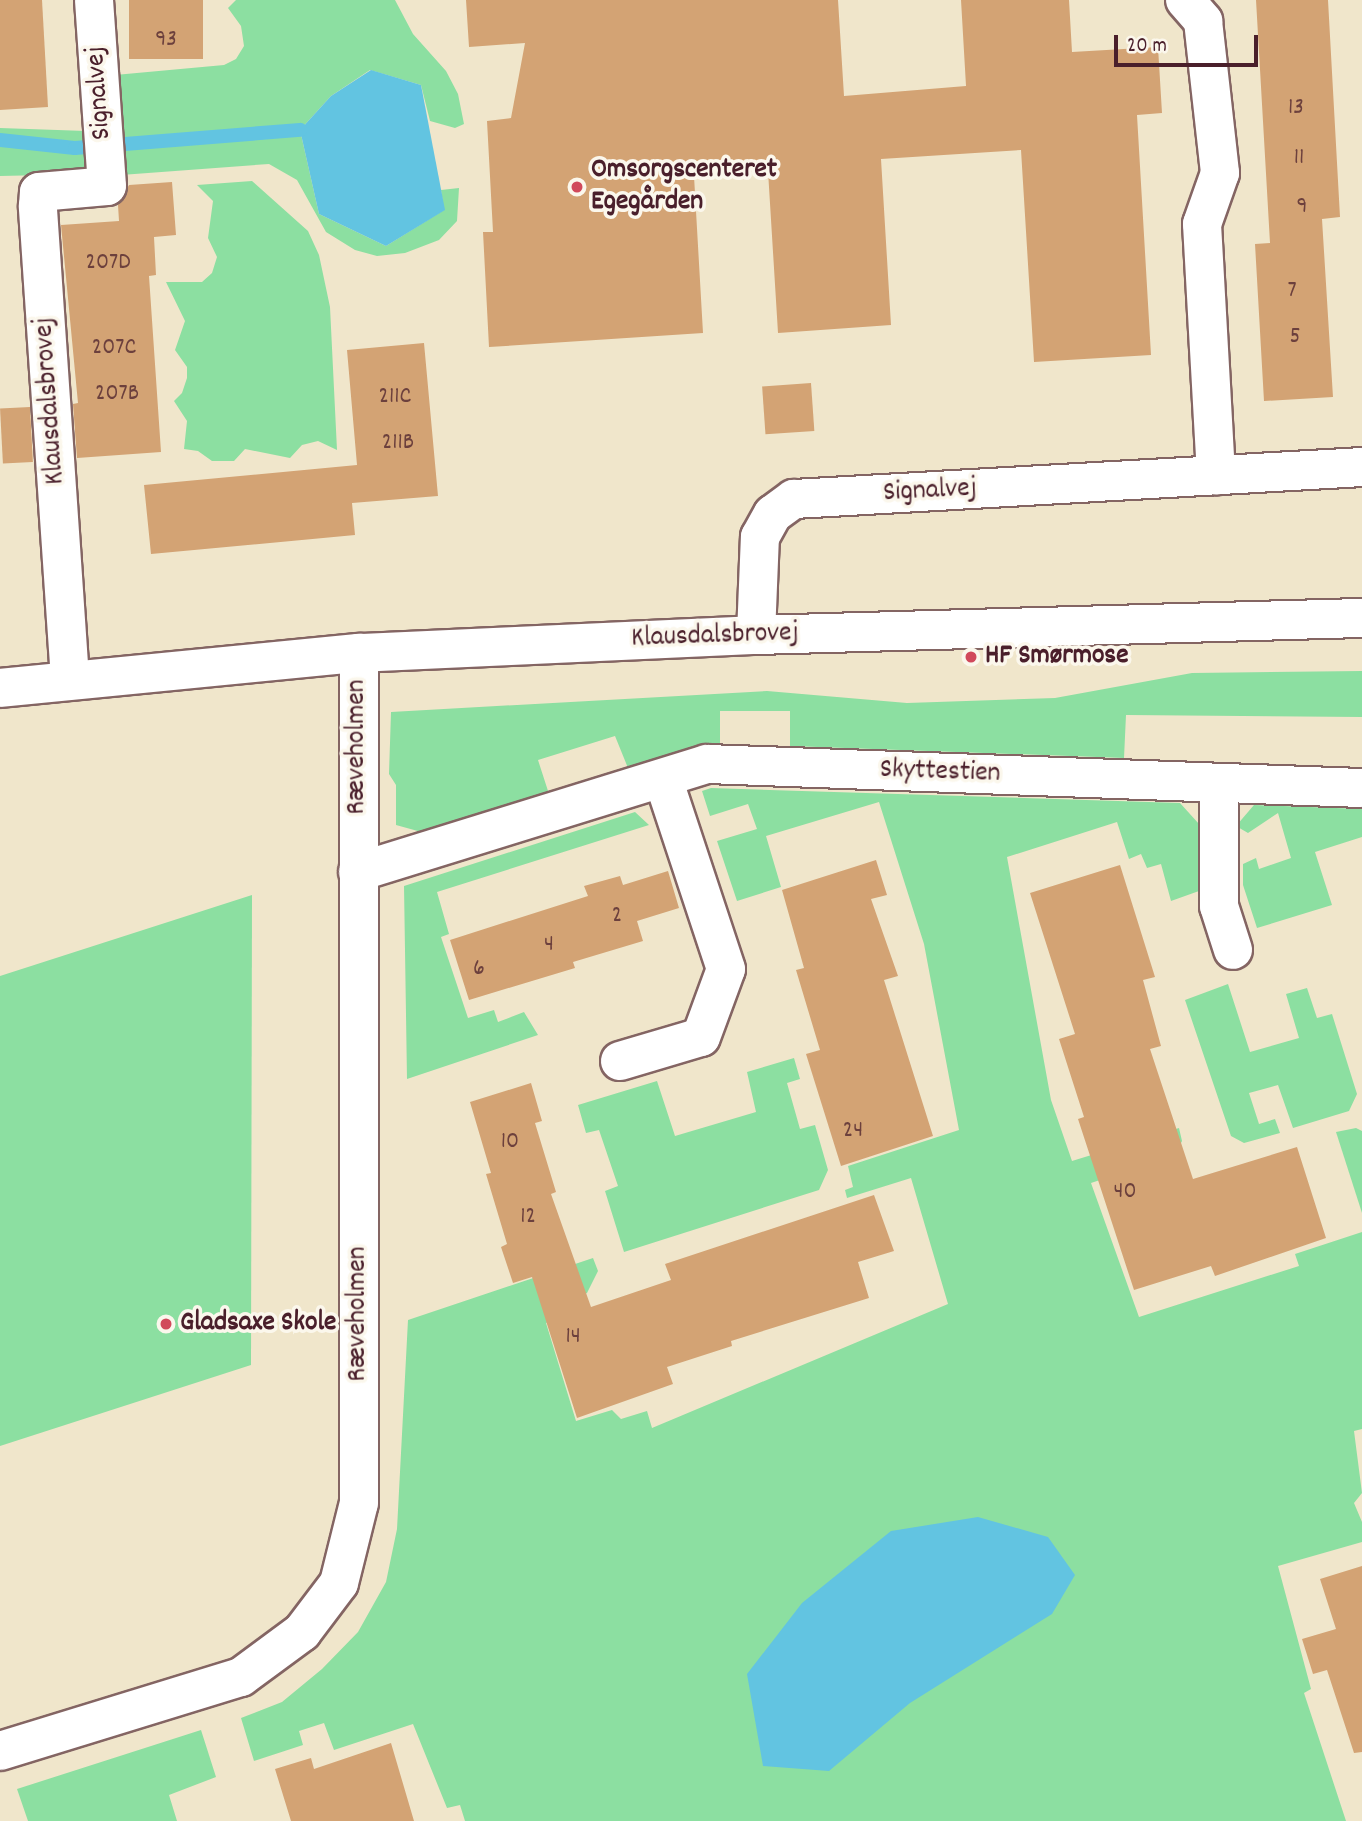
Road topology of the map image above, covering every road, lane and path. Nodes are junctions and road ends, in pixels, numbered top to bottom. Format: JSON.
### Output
{"nodes":[{"id":1,"x":94,"y":0,"type":"edge"},
{"id":2,"x":1185,"y":0,"type":"edge"},
{"id":3,"x":106,"y":181,"type":"joint"},
{"id":4,"x":1362,"y":467,"type":"edge"},
{"id":5,"x":1216,"y":476,"type":"junction"},
{"id":6,"x":1362,"y":618,"type":"edge"},
{"id":7,"x":755,"y":635,"type":"junction"},
{"id":8,"x":359,"y":653,"type":"junction"},
{"id":9,"x":70,"y":679,"type":"junction"},
{"id":10,"x":0,"y":688,"type":"edge"},
{"id":11,"x":663,"y":778,"type":"junction"},
{"id":12,"x":1219,"y":785,"type":"junction"},
{"id":13,"x":1362,"y":788,"type":"edge"},
{"id":14,"x":358,"y":872,"type":"junction"},
{"id":15,"x":1233,"y":950,"type":"dead end"},
{"id":16,"x":620,"y":1061,"type":"dead end"},
{"id":17,"x":0,"y":1751,"type":"edge"}],
"edges":[{"from":1,"to":3,"type":"street","name":"Signalvej"},
{"from":2,"to":5,"type":"street"},
{"from":3,"to":9,"type":"street","name":"Klausdalsbrovej"},
{"from":4,"to":5,"type":"street","name":"Signalvej"},
{"from":5,"to":7,"type":"street","name":"Signalvej"},
{"from":6,"to":7,"type":"street","name":"Klausdalsbrovej"},
{"from":7,"to":8,"type":"street","name":"Klausdalsbrovej"},
{"from":8,"to":9,"type":"street","name":"Klausdalsbrovej"},
{"from":8,"to":14,"type":"street","name":"Ræveholmen"},
{"from":9,"to":10,"type":"street","name":"Klausdalsbrovej"},
{"from":11,"to":12,"type":"street","name":"Skyttestien"},
{"from":11,"to":14,"type":"street","name":"Skyttestien"},
{"from":11,"to":16,"type":"street"},
{"from":12,"to":13,"type":"street","name":"Skyttestien"},
{"from":12,"to":15,"type":"street"},
{"from":14,"to":17,"type":"street","name":"Ræveholmen"}]}
